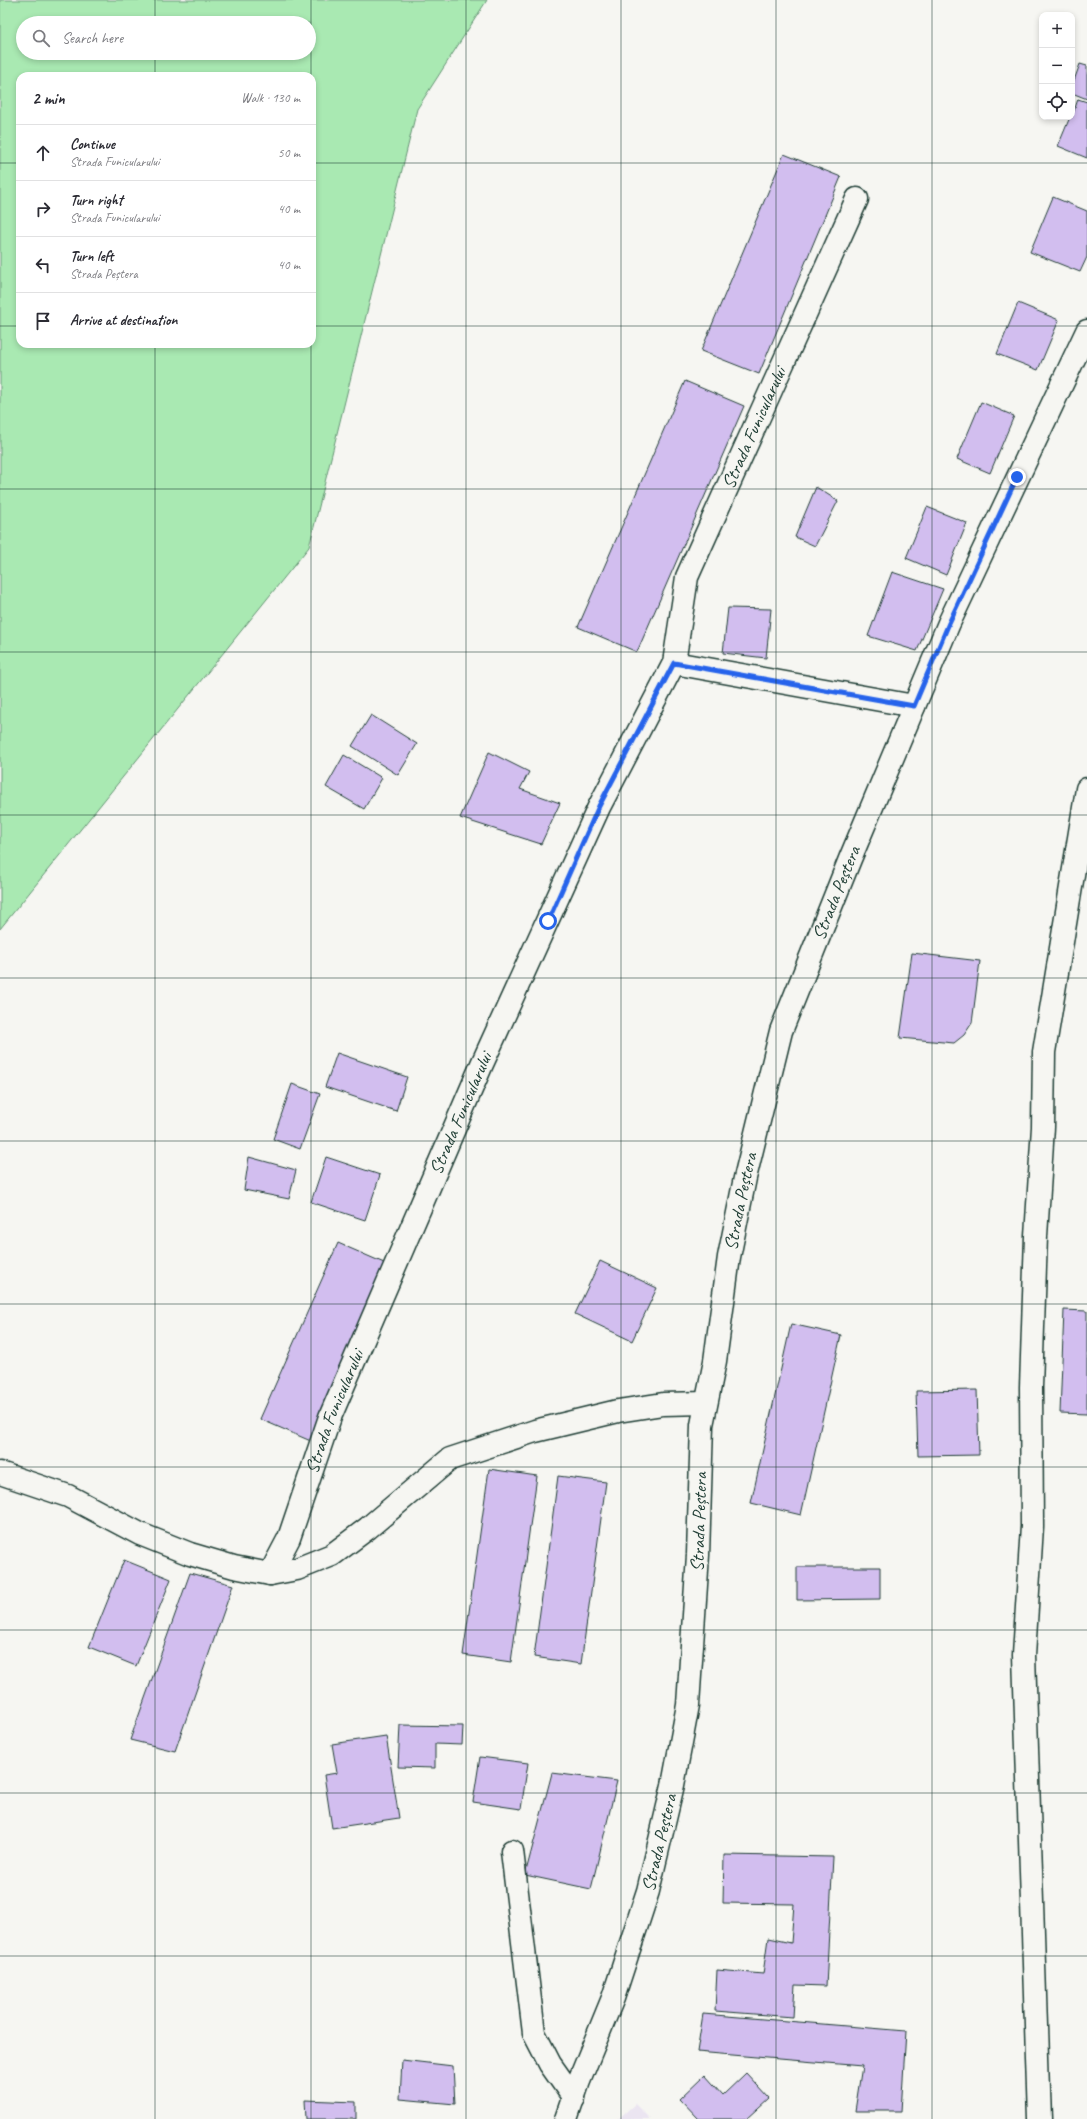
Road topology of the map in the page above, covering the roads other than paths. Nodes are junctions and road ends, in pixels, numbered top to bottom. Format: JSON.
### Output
{"nodes":[{"id":1,"x":856,"y":199,"type":"dead end"},
{"id":2,"x":1087,"y":331,"type":"edge"},
{"id":3,"x":674,"y":663,"type":"junction"},
{"id":4,"x":914,"y":706,"type":"junction"},
{"id":5,"x":1087,"y":789,"type":"edge"},
{"id":6,"x":706,"y":1403,"type":"junction"},
{"id":7,"x":0,"y":1473,"type":"edge"},
{"id":8,"x":270,"y":1574,"type":"junction"},
{"id":9,"x":512,"y":1851,"type":"dead end"},
{"id":10,"x":574,"y":2098,"type":"junction"},
{"id":11,"x":566,"y":2119,"type":"edge"},
{"id":12,"x":1040,"y":2119,"type":"edge"}],
"edges":[{"from":1,"to":3,"type":"street","name":"Strada Funicularului"},
{"from":2,"to":4,"type":"street","name":"Strada Peștera"},
{"from":3,"to":4,"type":"street"},
{"from":3,"to":8,"type":"street","name":"Strada Funicularului"},
{"from":4,"to":6,"type":"street","name":"Strada Peștera"},
{"from":5,"to":12,"type":"street"},
{"from":6,"to":8,"type":"street"},
{"from":6,"to":10,"type":"street","name":"Strada Peștera"},
{"from":7,"to":8,"type":"street"},
{"from":9,"to":10,"type":"street"},
{"from":10,"to":11,"type":"street","name":"Strada Peștera"}]}
